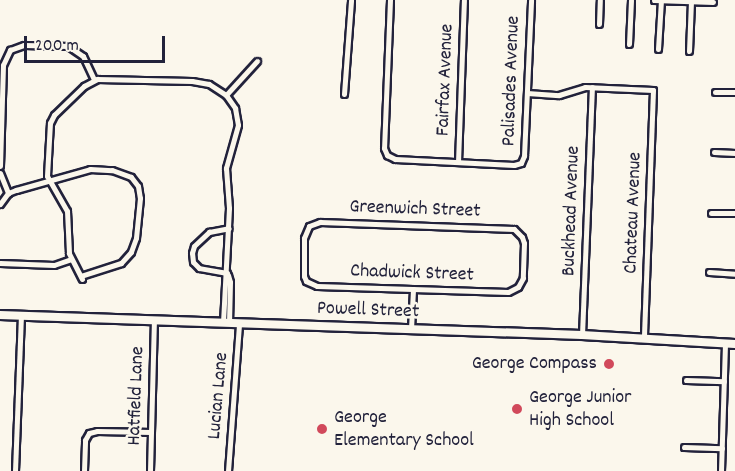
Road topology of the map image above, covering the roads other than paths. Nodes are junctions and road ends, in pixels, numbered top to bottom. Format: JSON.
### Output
{"nodes":[{"id":1,"x":351,"y":0,"type":"edge"},
{"id":2,"x":390,"y":0,"type":"edge"},
{"id":3,"x":464,"y":0,"type":"edge"},
{"id":4,"x":531,"y":0,"type":"edge"},
{"id":5,"x":600,"y":0,"type":"edge"},
{"id":6,"x":631,"y":0,"type":"edge"},
{"id":7,"x":654,"y":0,"type":"edge"},
{"id":8,"x":661,"y":0,"type":"edge"},
{"id":9,"x":681,"y":1,"type":"edge"},
{"id":10,"x":691,"y":2,"type":"junction"},
{"id":11,"x":713,"y":2,"type":"dead end"},
{"id":12,"x":599,"y":24,"type":"dead end"},
{"id":13,"x":629,"y":45,"type":"dead end"},
{"id":14,"x":658,"y":49,"type":"dead end"},
{"id":15,"x":688,"y":51,"type":"dead end"},
{"id":16,"x":256,"y":61,"type":"dead end"},
{"id":17,"x":94,"y":80,"type":"junction"},
{"id":18,"x":592,"y":87,"type":"junction"},
{"id":19,"x":715,"y":92,"type":"dead end"},
{"id":20,"x":735,"y":92,"type":"edge"},
{"id":21,"x":527,"y":93,"type":"junction"},
{"id":22,"x":344,"y":94,"type":"dead end"},
{"id":23,"x":226,"y":95,"type":"junction"},
{"id":24,"x":714,"y":152,"type":"dead end"},
{"id":25,"x":735,"y":153,"type":"edge"},
{"id":26,"x":458,"y":162,"type":"junction"},
{"id":27,"x":0,"y":166,"type":"edge"},
{"id":28,"x":0,"y":173,"type":"edge"},
{"id":29,"x":49,"y":181,"type":"junction"},
{"id":30,"x":8,"y":193,"type":"junction"},
{"id":31,"x":0,"y":204,"type":"edge"},
{"id":32,"x":711,"y":213,"type":"dead end"},
{"id":33,"x":735,"y":213,"type":"edge"},
{"id":34,"x":229,"y":228,"type":"junction"},
{"id":35,"x":71,"y":259,"type":"junction"},
{"id":36,"x":0,"y":263,"type":"edge"},
{"id":37,"x":708,"y":272,"type":"dead end"},
{"id":38,"x":227,"y":273,"type":"junction"},
{"id":39,"x":735,"y":274,"type":"edge"},
{"id":40,"x":306,"y":281,"type":"joint"},
{"id":41,"x":518,"y":287,"type":"joint"},
{"id":42,"x":413,"y":289,"type":"junction"},
{"id":43,"x":0,"y":315,"type":"edge"},
{"id":44,"x":21,"y":316,"type":"junction"},
{"id":45,"x":154,"y":321,"type":"junction"},
{"id":46,"x":226,"y":323,"type":"junction"},
{"id":47,"x":239,"y":324,"type":"junction"},
{"id":48,"x":411,"y":329,"type":"junction"},
{"id":49,"x":582,"y":335,"type":"junction"},
{"id":50,"x":644,"y":338,"type":"junction"},
{"id":51,"x":725,"y":343,"type":"junction"},
{"id":52,"x":735,"y":344,"type":"edge"},
{"id":53,"x":686,"y":380,"type":"dead end"},
{"id":54,"x":724,"y":381,"type":"junction"},
{"id":55,"x":151,"y":432,"type":"junction"},
{"id":56,"x":684,"y":447,"type":"dead end"},
{"id":57,"x":722,"y":448,"type":"junction"},
{"id":58,"x":15,"y":471,"type":"edge"},
{"id":59,"x":84,"y":471,"type":"edge"},
{"id":60,"x":150,"y":471,"type":"edge"},
{"id":61,"x":228,"y":471,"type":"edge"},
{"id":62,"x":721,"y":471,"type":"edge"}],
"edges":[{"from":1,"to":22,"type":"street"},
{"from":2,"to":26,"type":"street"},
{"from":3,"to":26,"type":"street","name":"Fairfax Avenue"},
{"from":4,"to":21,"type":"street","name":"Palisades Avenue"},
{"from":5,"to":12,"type":"street"},
{"from":6,"to":13,"type":"street"},
{"from":7,"to":8,"type":"street"},
{"from":8,"to":9,"type":"street"},
{"from":8,"to":14,"type":"street"},
{"from":9,"to":10,"type":"street"},
{"from":10,"to":11,"type":"street"},
{"from":10,"to":15,"type":"street"},
{"from":16,"to":23,"type":"street"},
{"from":17,"to":23,"type":"street"},
{"from":17,"to":27,"type":"street"},
{"from":17,"to":29,"type":"street"},
{"from":18,"to":21,"type":"street"},
{"from":18,"to":49,"type":"street","name":"Buckhead Avenue"},
{"from":18,"to":50,"type":"street","name":"Chateau Avenue"},
{"from":19,"to":20,"type":"street"},
{"from":21,"to":26,"type":"street","name":"Palisades Avenue"},
{"from":23,"to":34,"type":"street"},
{"from":24,"to":25,"type":"street"},
{"from":28,"to":30,"type":"street"},
{"from":29,"to":30,"type":"street"},
{"from":29,"to":35,"type":"street"},
{"from":29,"to":35,"type":"street"},
{"from":30,"to":31,"type":"street"},
{"from":32,"to":33,"type":"street"},
{"from":34,"to":38,"type":"street"},
{"from":34,"to":38,"type":"street"},
{"from":35,"to":36,"type":"street"},
{"from":37,"to":39,"type":"street"},
{"from":38,"to":46,"type":"street"},
{"from":40,"to":41,"type":"street","name":"Greenwich Street"},
{"from":40,"to":42,"type":"street","name":"Chadwick Street"},
{"from":41,"to":42,"type":"street","name":"Chadwick Street"},
{"from":42,"to":48,"type":"street"},
{"from":43,"to":44,"type":"street","name":"Powell Street"},
{"from":44,"to":45,"type":"street","name":"Powell Street"},
{"from":44,"to":58,"type":"street"},
{"from":45,"to":46,"type":"street","name":"Powell Street"},
{"from":45,"to":55,"type":"street","name":"Hatfield Lane"},
{"from":46,"to":47,"type":"street","name":"Powell Street"},
{"from":47,"to":48,"type":"street","name":"Powell Street"},
{"from":47,"to":61,"type":"street","name":"Lucian Lane"},
{"from":48,"to":49,"type":"street","name":"Powell Street"},
{"from":49,"to":50,"type":"street","name":"Powell Street"},
{"from":50,"to":51,"type":"street","name":"Powell Street"},
{"from":51,"to":52,"type":"street","name":"Powell Street"},
{"from":51,"to":54,"type":"street"},
{"from":53,"to":54,"type":"street"},
{"from":54,"to":57,"type":"street"},
{"from":55,"to":59,"type":"street"},
{"from":55,"to":60,"type":"street","name":"Hatfield Lane"},
{"from":56,"to":57,"type":"street"},
{"from":57,"to":62,"type":"street"}]}
